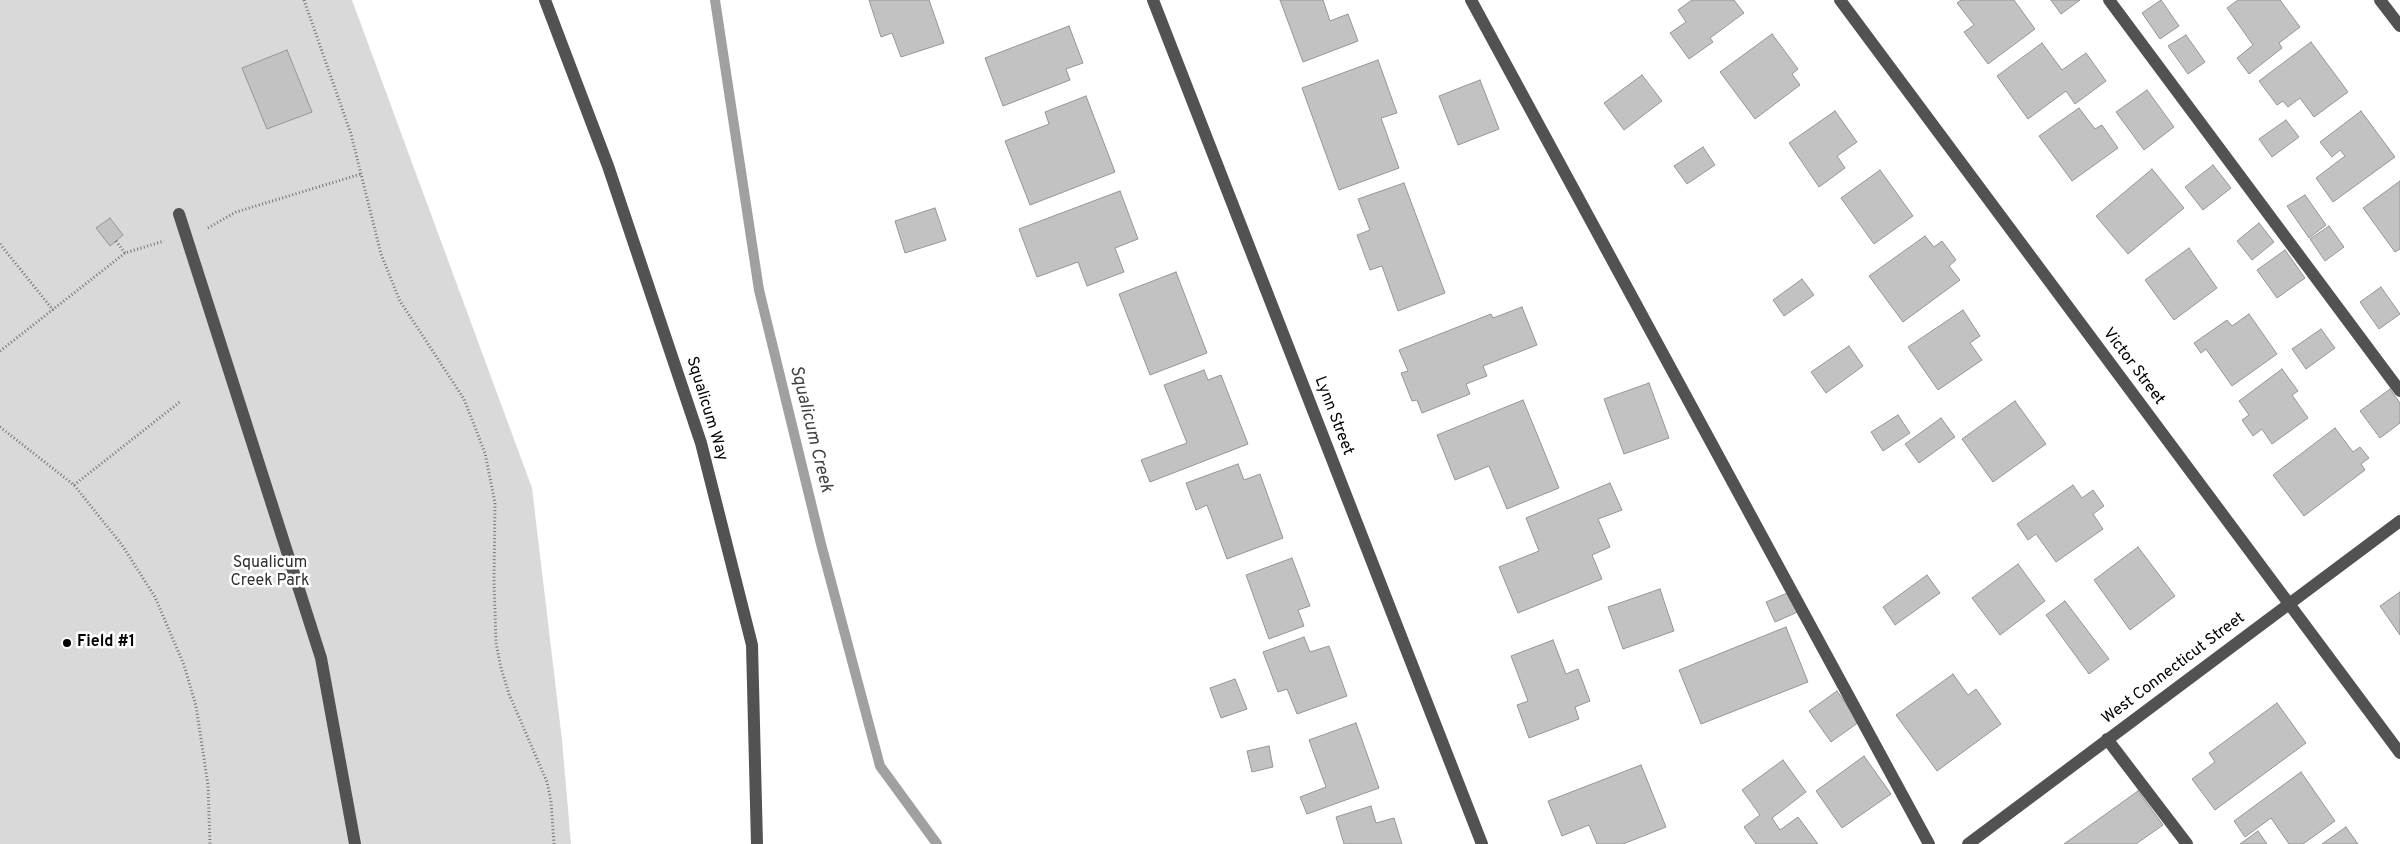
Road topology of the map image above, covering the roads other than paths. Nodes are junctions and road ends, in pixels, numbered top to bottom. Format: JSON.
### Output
{"nodes":[{"id":1,"x":545,"y":0,"type":"edge"},
{"id":2,"x":1153,"y":0,"type":"edge"},
{"id":3,"x":1472,"y":0,"type":"edge"},
{"id":4,"x":1840,"y":0,"type":"edge"},
{"id":5,"x":2110,"y":0,"type":"edge"},
{"id":6,"x":2380,"y":0,"type":"edge"},
{"id":7,"x":2400,"y":26,"type":"edge"},
{"id":8,"x":179,"y":214,"type":"dead end"},
{"id":9,"x":2400,"y":391,"type":"edge"},
{"id":10,"x":2400,"y":521,"type":"edge"},
{"id":11,"x":2289,"y":604,"type":"junction"},
{"id":12,"x":2108,"y":739,"type":"junction"},
{"id":13,"x":2400,"y":753,"type":"edge"},
{"id":14,"x":355,"y":844,"type":"edge"},
{"id":15,"x":757,"y":844,"type":"edge"},
{"id":16,"x":1482,"y":844,"type":"edge"},
{"id":17,"x":1929,"y":844,"type":"edge"},
{"id":18,"x":1968,"y":844,"type":"edge"},
{"id":19,"x":2187,"y":844,"type":"edge"}],
"edges":[{"from":1,"to":15,"type":"street","name":"Squalicum Way"},
{"from":2,"to":16,"type":"street","name":"Lynn Street"},
{"from":3,"to":17,"type":"street"},
{"from":4,"to":11,"type":"street","name":"Victor Street"},
{"from":5,"to":9,"type":"street"},
{"from":6,"to":7,"type":"street"},
{"from":8,"to":14,"type":"street"},
{"from":10,"to":11,"type":"street","name":"West Connecticut Street"},
{"from":11,"to":12,"type":"street","name":"West Connecticut Street"},
{"from":11,"to":13,"type":"street","name":"Victor Street"},
{"from":12,"to":18,"type":"street","name":"West Connecticut Street"},
{"from":12,"to":19,"type":"street"}]}
